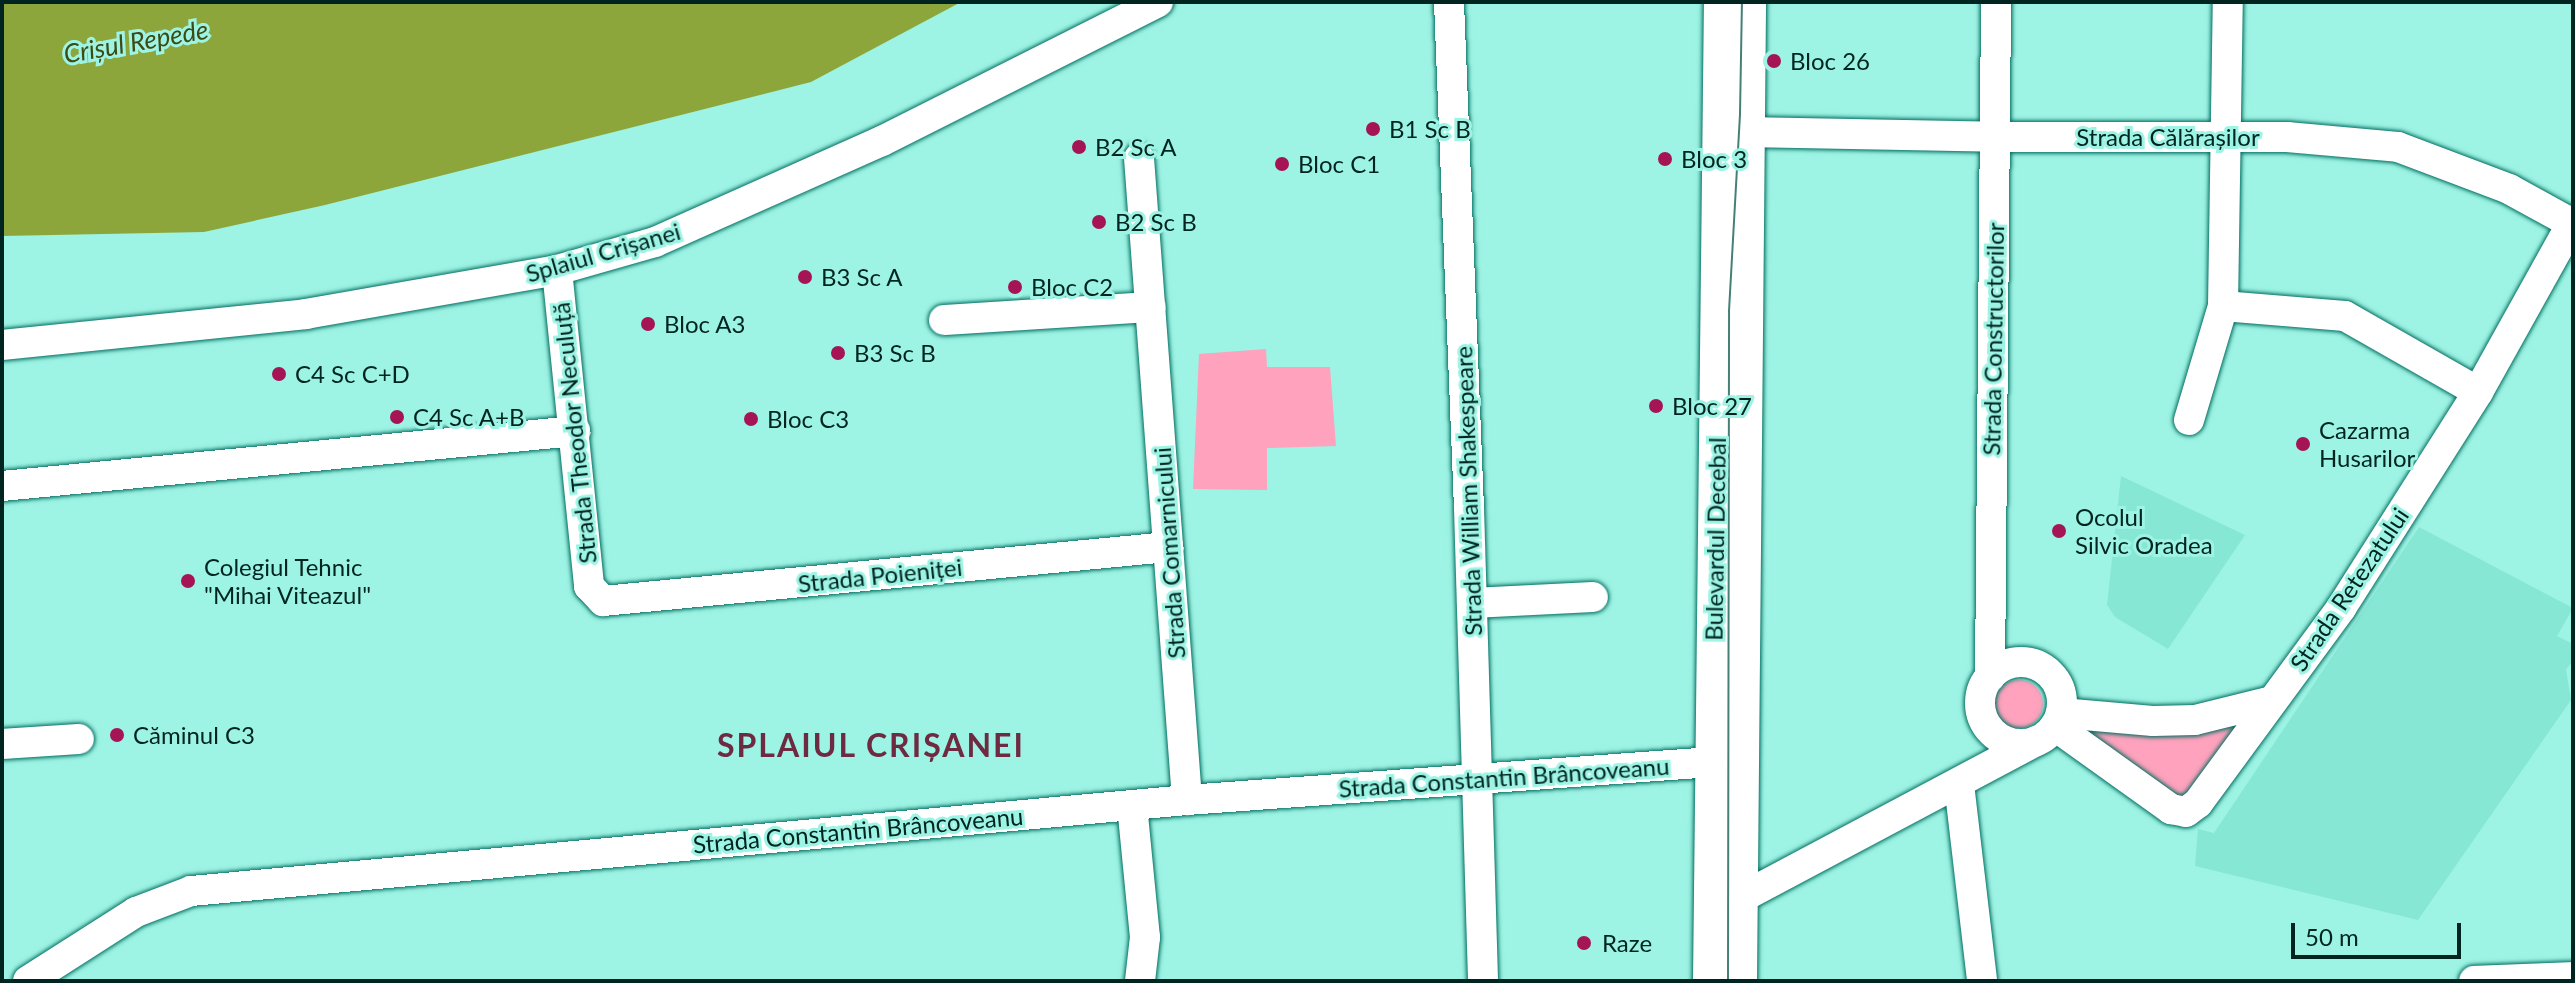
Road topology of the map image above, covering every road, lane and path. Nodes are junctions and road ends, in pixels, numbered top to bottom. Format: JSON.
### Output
{"nodes":[{"id":1,"x":1158,"y":2,"type":"edge"},
{"id":2,"x":1449,"y":2,"type":"edge"},
{"id":3,"x":1722,"y":2,"type":"edge"},
{"id":4,"x":1748,"y":2,"type":"edge"},
{"id":5,"x":1996,"y":2,"type":"edge"},
{"id":6,"x":2228,"y":2,"type":"edge"},
{"id":7,"x":1745,"y":132,"type":"junction"},
{"id":8,"x":1996,"y":137,"type":"junction"},
{"id":9,"x":2227,"y":138,"type":"junction"},
{"id":10,"x":1139,"y":158,"type":"dead end"},
{"id":11,"x":2572,"y":223,"type":"edge"},
{"id":12,"x":557,"y":270,"type":"junction"},
{"id":13,"x":2223,"y":306,"type":"junction"},
{"id":14,"x":1151,"y":307,"type":"junction"},
{"id":15,"x":944,"y":320,"type":"dead end"},
{"id":16,"x":2,"y":345,"type":"edge"},
{"id":17,"x":2478,"y":392,"type":"junction"},
{"id":18,"x":2189,"y":420,"type":"dead end"},
{"id":19,"x":575,"y":431,"type":"junction"},
{"id":20,"x":2,"y":486,"type":"edge"},
{"id":21,"x":1168,"y":547,"type":"junction"},
{"id":22,"x":594,"y":595,"type":"joint"},
{"id":23,"x":1593,"y":597,"type":"dead end"},
{"id":24,"x":1472,"y":603,"type":"junction"},
{"id":25,"x":1990,"y":677,"type":"junction"},
{"id":26,"x":2268,"y":702,"type":"junction"},
{"id":27,"x":1985,"y":721,"type":"junction"},
{"id":28,"x":2050,"y":727,"type":"junction"},
{"id":29,"x":79,"y":739,"type":"dead end"},
{"id":30,"x":2,"y":744,"type":"edge"},
{"id":31,"x":1712,"y":762,"type":"junction"},
{"id":32,"x":1477,"y":780,"type":"junction"},
{"id":33,"x":1959,"y":784,"type":"junction"},
{"id":34,"x":1187,"y":800,"type":"junction"},
{"id":35,"x":1132,"y":805,"type":"junction"},
{"id":36,"x":1739,"y":899,"type":"junction"},
{"id":37,"x":2573,"y":977,"type":"edge"},
{"id":38,"x":28,"y":981,"type":"edge"},
{"id":39,"x":1140,"y":981,"type":"edge"},
{"id":40,"x":1483,"y":981,"type":"edge"},
{"id":41,"x":1711,"y":981,"type":"edge"},
{"id":42,"x":1739,"y":981,"type":"edge"},
{"id":43,"x":1982,"y":981,"type":"edge"},
{"id":44,"x":2474,"y":981,"type":"edge"}],
"edges":[{"from":1,"to":12,"type":"street","name":"Splaiul Crișanei"},
{"from":2,"to":24,"type":"street","name":"Strada William Shakespeare"},
{"from":3,"to":31,"type":"main road","name":"Bulevardul Decebal"},
{"from":4,"to":7,"type":"main road","name":"Bulevardul Decebal"},
{"from":5,"to":8,"type":"street","name":"Strada Constructorilor"},
{"from":6,"to":9,"type":"street"},
{"from":7,"to":8,"type":"street","name":"Strada Călărașilor"},
{"from":7,"to":36,"type":"main road","name":"Bulevardul Decebal"},
{"from":8,"to":9,"type":"street","name":"Strada Călărașilor"},
{"from":8,"to":25,"type":"street","name":"Strada Constructorilor"},
{"from":9,"to":11,"type":"street","name":"Strada Călărașilor"},
{"from":9,"to":13,"type":"street"},
{"from":10,"to":14,"type":"street","name":"Strada Comarnicului"},
{"from":11,"to":17,"type":"street","name":"Strada Retezatului"},
{"from":12,"to":16,"type":"street","name":"Splaiul Crișanei"},
{"from":12,"to":19,"type":"street","name":"Strada Theodor Neculuță"},
{"from":13,"to":17,"type":"street"},
{"from":13,"to":18,"type":"street"},
{"from":14,"to":15,"type":"street"},
{"from":14,"to":21,"type":"street","name":"Strada Comarnicului"},
{"from":17,"to":26,"type":"street","name":"Strada Retezatului"},
{"from":19,"to":20,"type":"street"},
{"from":19,"to":22,"type":"street","name":"Strada Theodor Neculuță"},
{"from":21,"to":22,"type":"street","name":"Strada Poieniței"},
{"from":21,"to":34,"type":"street","name":"Strada Comarnicului"},
{"from":23,"to":24,"type":"street"},
{"from":24,"to":32,"type":"street","name":"Strada William Shakespeare"},
{"from":25,"to":27,"type":"street"},
{"from":25,"to":28,"type":"street"},
{"from":26,"to":28,"type":"street"},
{"from":26,"to":28,"type":"street","name":"Strada Retezatului"},
{"from":27,"to":28,"type":"street"},
{"from":27,"to":33,"type":"street"},
{"from":28,"to":33,"type":"street"},
{"from":29,"to":30,"type":"street"},
{"from":31,"to":32,"type":"street","name":"Strada Constantin Brâncoveanu"},
{"from":31,"to":41,"type":"main road","name":"Bulevardul Decebal"},
{"from":32,"to":34,"type":"street","name":"Strada Constantin Brâncoveanu"},
{"from":32,"to":40,"type":"street","name":"Strada William Shakespeare"},
{"from":33,"to":36,"type":"street"},
{"from":33,"to":43,"type":"street"},
{"from":34,"to":35,"type":"street","name":"Strada Constantin Brâncoveanu"},
{"from":35,"to":38,"type":"street","name":"Strada Constantin Brâncoveanu"},
{"from":35,"to":39,"type":"street"},
{"from":36,"to":42,"type":"main road","name":"Bulevardul Decebal"},
{"from":37,"to":44,"type":"street"}]}
